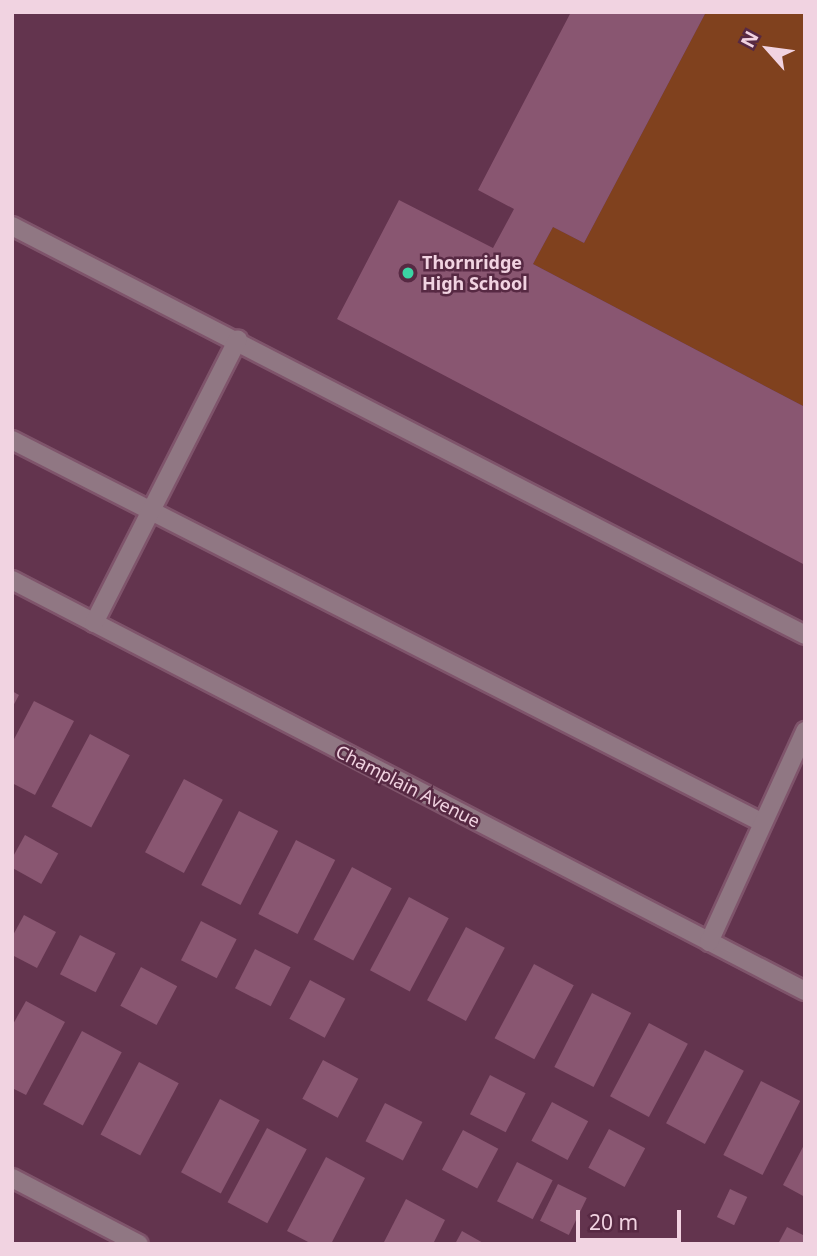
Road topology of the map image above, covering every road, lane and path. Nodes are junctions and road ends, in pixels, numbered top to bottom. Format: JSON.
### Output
{"nodes":[{"id":1,"x":12,"y":226,"type":"edge"},
{"id":2,"x":239,"y":339,"type":"junction"},
{"id":3,"x":12,"y":440,"type":"edge"},
{"id":4,"x":151,"y":514,"type":"junction"},
{"id":5,"x":12,"y":580,"type":"edge"},
{"id":6,"x":94,"y":623,"type":"junction"},
{"id":7,"x":805,"y":635,"type":"edge"},
{"id":8,"x":802,"y":736,"type":"edge"},
{"id":9,"x":761,"y":822,"type":"junction"},
{"id":10,"x":709,"y":942,"type":"junction"},
{"id":11,"x":805,"y":992,"type":"edge"},
{"id":12,"x":12,"y":1178,"type":"edge"},
{"id":13,"x":139,"y":1244,"type":"edge"}],
"edges":[{"from":1,"to":2,"type":"street"},
{"from":2,"to":4,"type":"street"},
{"from":2,"to":7,"type":"street"},
{"from":3,"to":4,"type":"street"},
{"from":4,"to":6,"type":"street"},
{"from":4,"to":9,"type":"street"},
{"from":5,"to":6,"type":"street","name":"Champlain Avenue"},
{"from":6,"to":10,"type":"street","name":"Champlain Avenue"},
{"from":8,"to":9,"type":"street"},
{"from":9,"to":10,"type":"street"},
{"from":10,"to":11,"type":"street","name":"Champlain Avenue"},
{"from":12,"to":13,"type":"street"}]}
